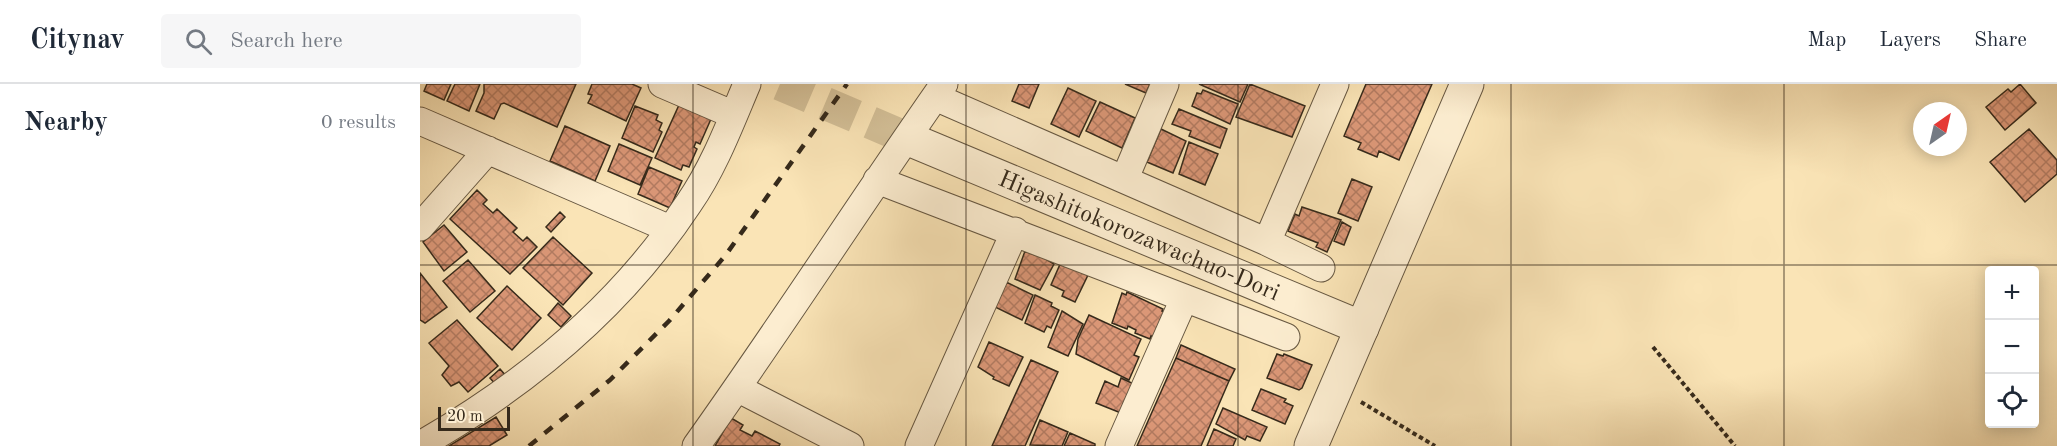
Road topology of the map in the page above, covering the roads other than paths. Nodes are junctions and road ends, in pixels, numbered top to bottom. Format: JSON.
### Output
{"nodes":[{"id":1,"x":662,"y":84,"type":"edge"},
{"id":2,"x":747,"y":84,"type":"edge"},
{"id":3,"x":1165,"y":84,"type":"edge"},
{"id":4,"x":1335,"y":84,"type":"edge"},
{"id":5,"x":1467,"y":84,"type":"edge"},
{"id":6,"x":940,"y":91,"type":"edge"},
{"id":7,"x":734,"y":115,"type":"junction"},
{"id":8,"x":420,"y":121,"type":"edge"},
{"id":9,"x":916,"y":142,"type":"tunnel mouth"},
{"id":10,"x":488,"y":150,"type":"junction"},
{"id":11,"x":1125,"y":178,"type":"junction"},
{"id":12,"x":877,"y":180,"type":"junction"},
{"id":13,"x":420,"y":227,"type":"edge"},
{"id":14,"x":670,"y":229,"type":"junction"},
{"id":15,"x":1015,"y":231,"type":"junction"},
{"id":16,"x":1267,"y":242,"type":"junction"},
{"id":17,"x":1321,"y":268,"type":"dead end"},
{"id":18,"x":1184,"y":299,"type":"junction"},
{"id":19,"x":1362,"y":328,"type":"junction"},
{"id":20,"x":1286,"y":337,"type":"dead end"},
{"id":21,"x":737,"y":388,"type":"junction"},
{"id":22,"x":420,"y":445,"type":"edge"},
{"id":23,"x":696,"y":446,"type":"edge"},
{"id":24,"x":850,"y":446,"type":"edge"},
{"id":25,"x":919,"y":446,"type":"edge"},
{"id":26,"x":1119,"y":446,"type":"edge"},
{"id":27,"x":1311,"y":446,"type":"edge"}],
"edges":[{"from":1,"to":7,"type":"street"},
{"from":2,"to":7,"type":"street"},
{"from":3,"to":11,"type":"street"},
{"from":4,"to":16,"type":"street"},
{"from":5,"to":19,"type":"street"},
{"from":6,"to":11,"type":"street"},
{"from":6,"to":12,"type":"street"},
{"from":7,"to":14,"type":"street"},
{"from":8,"to":10,"type":"street"},
{"from":9,"to":19,"type":"street","name":"Higashitokorozawachuo-Dori"},
{"from":10,"to":13,"type":"street"},
{"from":10,"to":14,"type":"street"},
{"from":11,"to":16,"type":"street"},
{"from":12,"to":15,"type":"street"},
{"from":12,"to":21,"type":"street"},
{"from":14,"to":22,"type":"street"},
{"from":15,"to":18,"type":"street"},
{"from":15,"to":25,"type":"street"},
{"from":16,"to":17,"type":"street"},
{"from":18,"to":20,"type":"street"},
{"from":18,"to":26,"type":"street"},
{"from":19,"to":27,"type":"street"},
{"from":21,"to":23,"type":"street"},
{"from":21,"to":24,"type":"street"}]}
